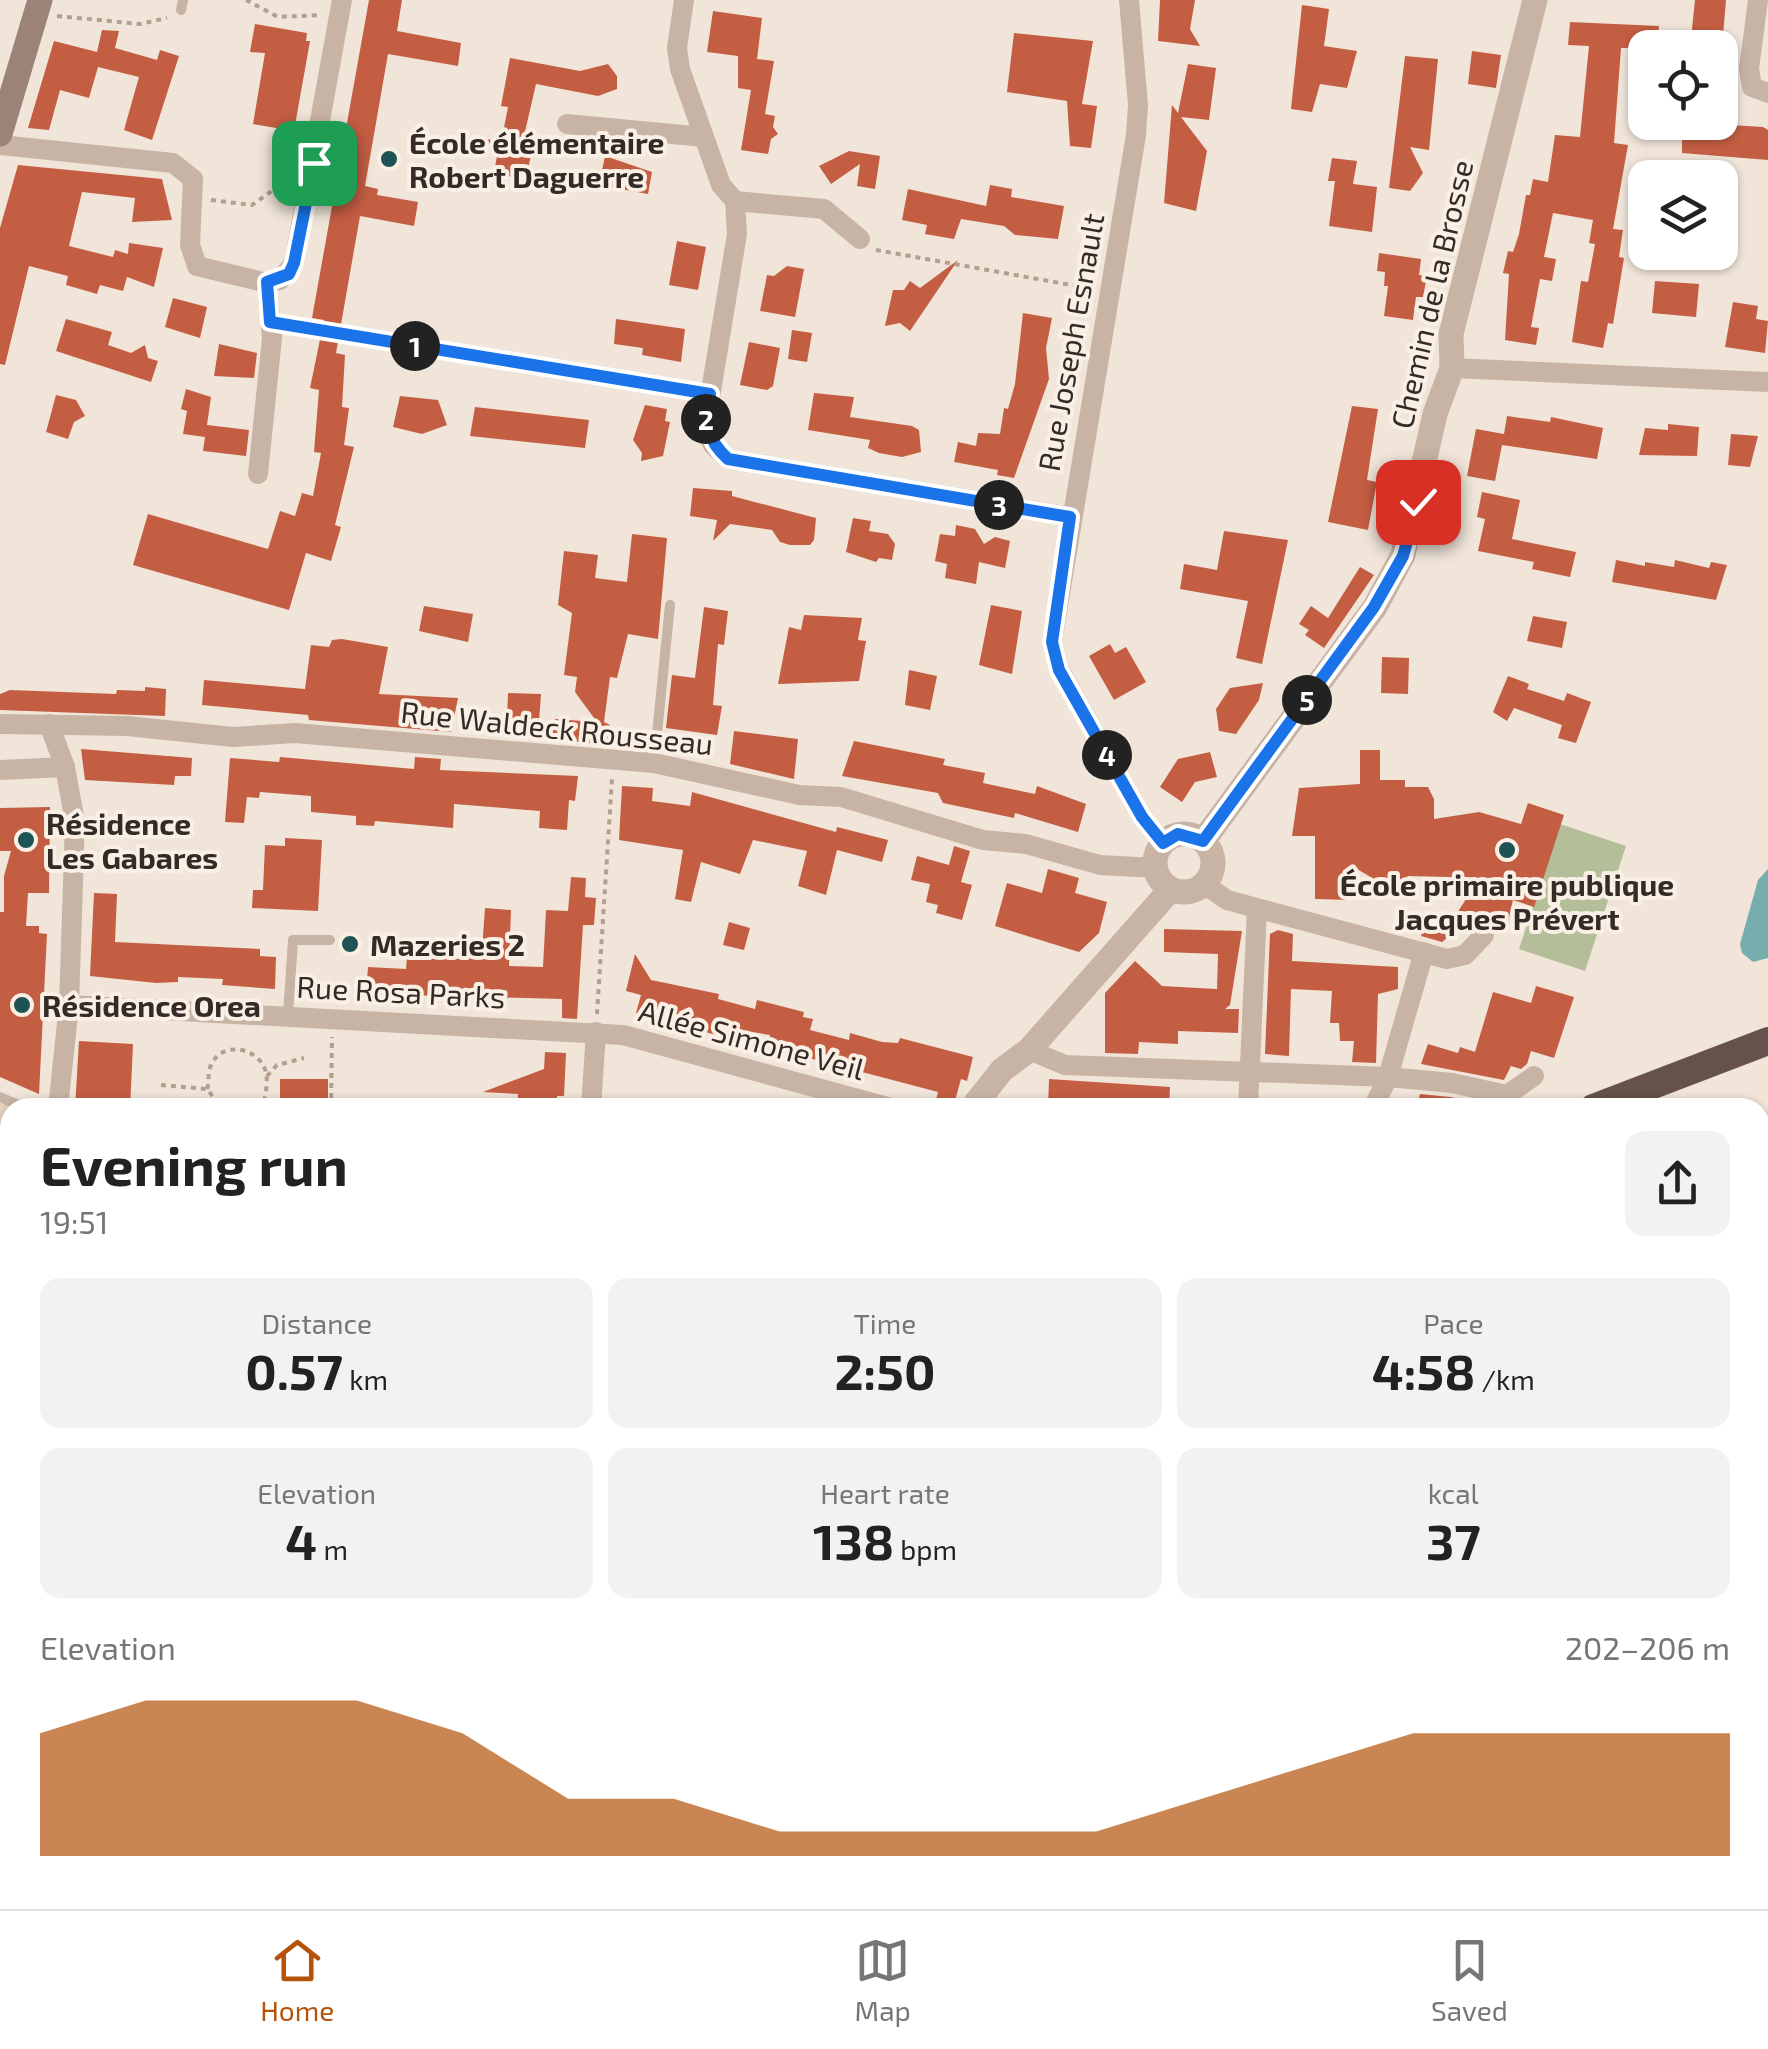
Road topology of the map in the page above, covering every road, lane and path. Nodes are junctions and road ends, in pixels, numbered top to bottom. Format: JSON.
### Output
{"nodes":[{"id":1,"x":40,"y":0,"type":"edge"},
{"id":2,"x":246,"y":0,"type":"edge"},
{"id":3,"x":684,"y":0,"type":"edge"},
{"id":4,"x":1129,"y":0,"type":"edge"},
{"id":5,"x":1535,"y":0,"type":"edge"},
{"id":6,"x":1758,"y":0,"type":"edge"},
{"id":7,"x":182,"y":5,"type":"edge"},
{"id":8,"x":340,"y":9,"type":"edge"},
{"id":9,"x":62,"y":16,"type":"dead end"},
{"id":10,"x":1768,"y":93,"type":"edge"},
{"id":11,"x":567,"y":124,"type":"dead end"},
{"id":12,"x":0,"y":134,"type":"edge"},
{"id":13,"x":704,"y":137,"type":"junction"},
{"id":14,"x":0,"y":145,"type":"edge"},
{"id":15,"x":308,"y":194,"type":"junction"},
{"id":16,"x":734,"y":202,"type":"junction"},
{"id":17,"x":193,"y":212,"type":"junction"},
{"id":18,"x":860,"y":239,"type":"joint"},
{"id":19,"x":267,"y":282,"type":"junction"},
{"id":20,"x":1109,"y":292,"type":"junction"},
{"id":21,"x":270,"y":322,"type":"junction"},
{"id":22,"x":1452,"y":368,"type":"junction"},
{"id":23,"x":1768,"y":382,"type":"edge"},
{"id":24,"x":710,"y":394,"type":"junction"},
{"id":25,"x":258,"y":474,"type":"dead end"},
{"id":26,"x":1070,"y":517,"type":"junction"},
{"id":27,"x":670,"y":605,"type":"dead end"},
{"id":28,"x":0,"y":724,"type":"edge"},
{"id":29,"x":49,"y":724,"type":"junction"},
{"id":30,"x":614,"y":759,"type":"junction"},
{"id":31,"x":654,"y":762,"type":"junction"},
{"id":32,"x":65,"y":767,"type":"junction"},
{"id":33,"x":0,"y":770,"type":"edge"},
{"id":34,"x":1203,"y":841,"type":"junction"},
{"id":35,"x":1159,"y":855,"type":"junction"},
{"id":36,"x":1204,"y":884,"type":"junction"},
{"id":37,"x":1171,"y":889,"type":"junction"},
{"id":38,"x":1257,"y":909,"type":"junction"},
{"id":39,"x":1484,"y":935,"type":"dead end"},
{"id":40,"x":330,"y":940,"type":"dead end"},
{"id":41,"x":1424,"y":952,"type":"junction"},
{"id":42,"x":68,"y":1006,"type":"junction"},
{"id":43,"x":288,"y":1016,"type":"junction"},
{"id":44,"x":332,"y":1017,"type":"junction"},
{"id":45,"x":596,"y":1032,"type":"junction"},
{"id":46,"x":1768,"y":1041,"type":"edge"},
{"id":47,"x":1029,"y":1050,"type":"junction"},
{"id":48,"x":304,"y":1058,"type":"dead end"},
{"id":49,"x":1250,"y":1072,"type":"junction"},
{"id":50,"x":267,"y":1076,"type":"junction"},
{"id":51,"x":1534,"y":1076,"type":"dead end"},
{"id":52,"x":1388,"y":1077,"type":"junction"},
{"id":53,"x":161,"y":1085,"type":"dead end"},
{"id":54,"x":207,"y":1089,"type":"junction"},
{"id":55,"x":59,"y":1098,"type":"edge"},
{"id":56,"x":214,"y":1098,"type":"edge"},
{"id":57,"x":265,"y":1098,"type":"edge"},
{"id":58,"x":331,"y":1098,"type":"edge"},
{"id":59,"x":592,"y":1098,"type":"edge"},
{"id":60,"x":854,"y":1098,"type":"edge"},
{"id":61,"x":980,"y":1098,"type":"edge"},
{"id":62,"x":1249,"y":1098,"type":"edge"},
{"id":63,"x":1378,"y":1098,"type":"edge"},
{"id":64,"x":1619,"y":1098,"type":"edge"}],
"edges":[{"from":1,"to":12,"type":"main road"},
{"from":2,"to":8,"type":"path"},
{"from":3,"to":13,"type":"street"},
{"from":4,"to":20,"type":"street","name":"Rue Joseph Esnault"},
{"from":5,"to":22,"type":"street","name":"Chemin de la Brosse"},
{"from":6,"to":10,"type":"street"},
{"from":7,"to":9,"type":"path"},
{"from":8,"to":15,"type":"street"},
{"from":11,"to":13,"type":"street"},
{"from":13,"to":16,"type":"street"},
{"from":14,"to":17,"type":"street"},
{"from":15,"to":17,"type":"path"},
{"from":15,"to":19,"type":"street"},
{"from":16,"to":18,"type":"street"},
{"from":16,"to":24,"type":"street"},
{"from":17,"to":19,"type":"street"},
{"from":18,"to":20,"type":"path"},
{"from":19,"to":21,"type":"street"},
{"from":20,"to":26,"type":"street","name":"Rue Joseph Esnault"},
{"from":21,"to":24,"type":"path"},
{"from":21,"to":25,"type":"street"},
{"from":22,"to":23,"type":"street"},
{"from":22,"to":34,"type":"street","name":"Chemin de la Brosse"},
{"from":24,"to":26,"type":"street"},
{"from":26,"to":35,"type":"street","name":"Rue Joseph Esnault"},
{"from":27,"to":31,"type":"lane"},
{"from":28,"to":29,"type":"street","name":"Rue Waldeck Rousseau"},
{"from":29,"to":30,"type":"street","name":"Rue Waldeck Rousseau"},
{"from":29,"to":32,"type":"street"},
{"from":30,"to":31,"type":"street","name":"Rue Waldeck Rousseau"},
{"from":30,"to":45,"type":"path"},
{"from":31,"to":35,"type":"street","name":"Rue Waldeck Rousseau"},
{"from":32,"to":33,"type":"street"},
{"from":32,"to":42,"type":"street"},
{"from":34,"to":35,"type":"street"},
{"from":34,"to":36,"type":"street"},
{"from":35,"to":37,"type":"street"},
{"from":36,"to":37,"type":"street"},
{"from":36,"to":38,"type":"street"},
{"from":37,"to":47,"type":"street"},
{"from":38,"to":41,"type":"street"},
{"from":38,"to":49,"type":"street"},
{"from":39,"to":41,"type":"street"},
{"from":40,"to":43,"type":"lane"},
{"from":41,"to":52,"type":"street"},
{"from":42,"to":43,"type":"street","name":"Rue Rosa Parks"},
{"from":42,"to":55,"type":"street"},
{"from":43,"to":44,"type":"street","name":"Rue Rosa Parks"},
{"from":44,"to":45,"type":"street","name":"Rue Rosa Parks"},
{"from":44,"to":58,"type":"path"},
{"from":45,"to":59,"type":"street"},
{"from":45,"to":60,"type":"street","name":"Allée Simone Veil"},
{"from":46,"to":64,"type":"highway"},
{"from":47,"to":49,"type":"street"},
{"from":47,"to":61,"type":"street"},
{"from":48,"to":50,"type":"path"},
{"from":49,"to":52,"type":"street"},
{"from":49,"to":62,"type":"street"},
{"from":50,"to":54,"type":"path"},
{"from":50,"to":57,"type":"path"},
{"from":51,"to":52,"type":"street"},
{"from":52,"to":63,"type":"street"},
{"from":53,"to":54,"type":"path"},
{"from":54,"to":56,"type":"path"}]}
